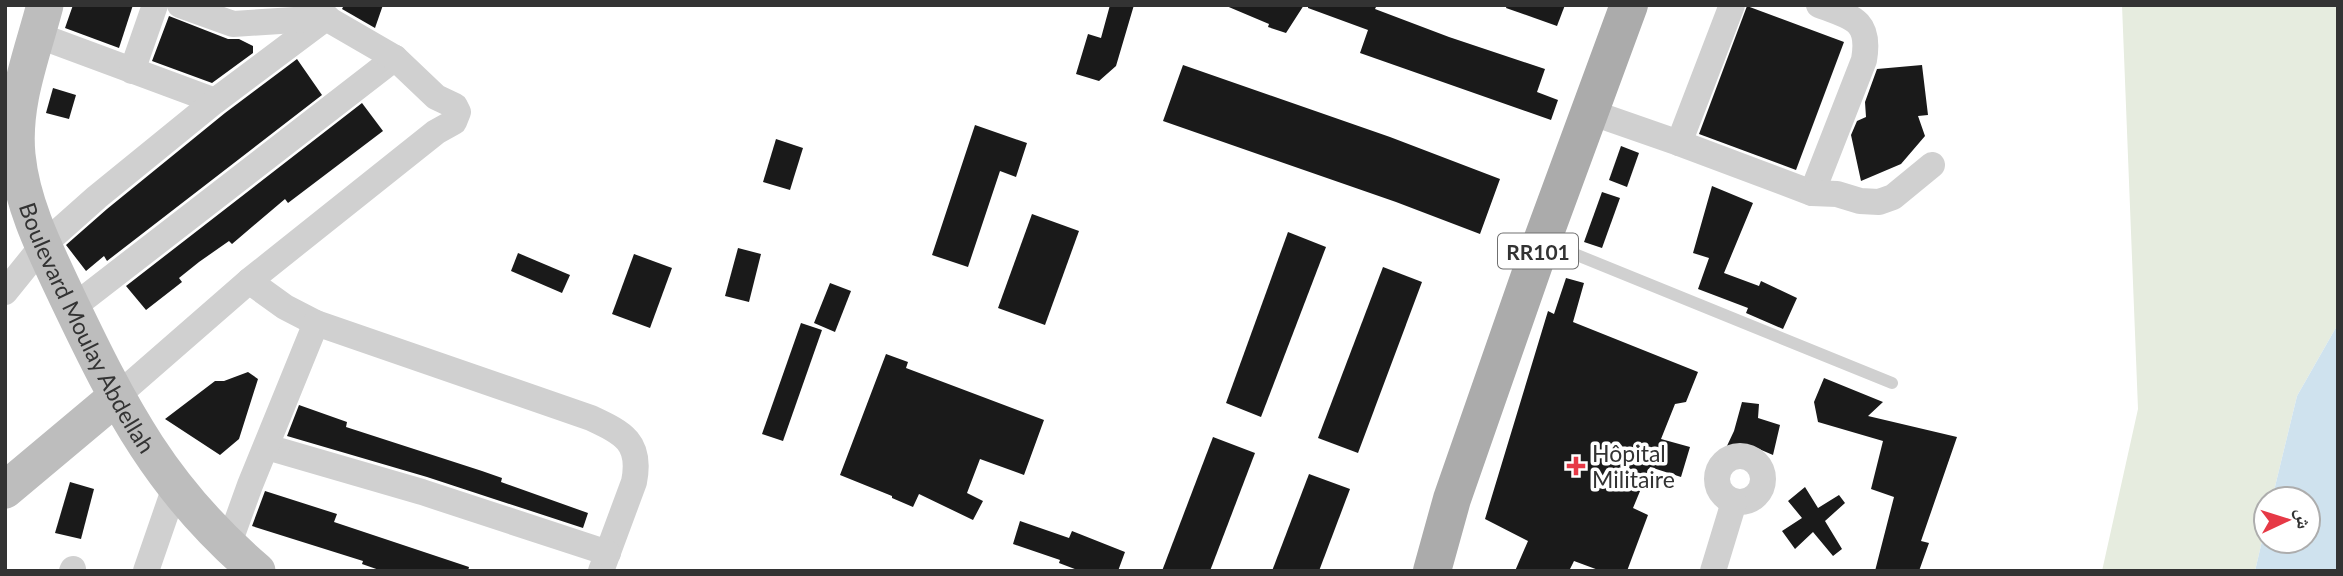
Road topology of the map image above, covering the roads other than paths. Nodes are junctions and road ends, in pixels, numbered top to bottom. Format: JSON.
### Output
{"nodes":[{"id":1,"x":155,"y":5,"type":"edge"},
{"id":2,"x":180,"y":5,"type":"edge"},
{"id":3,"x":1629,"y":5,"type":"edge"},
{"id":4,"x":1732,"y":5,"type":"edge"},
{"id":5,"x":1819,"y":5,"type":"edge"},
{"id":6,"x":329,"y":12,"type":"edge"},
{"id":7,"x":236,"y":15,"type":"edge"},
{"id":8,"x":41,"y":20,"type":"edge"},
{"id":9,"x":395,"y":58,"type":"junction"},
{"id":10,"x":132,"y":71,"type":"junction"},
{"id":11,"x":215,"y":101,"type":"junction"},
{"id":12,"x":1590,"y":112,"type":"junction"},
{"id":13,"x":11,"y":128,"type":"edge"},
{"id":14,"x":1679,"y":143,"type":"junction"},
{"id":15,"x":1932,"y":165,"type":"dead end"},
{"id":16,"x":1812,"y":193,"type":"junction"},
{"id":17,"x":1542,"y":241,"type":"junction"},
{"id":18,"x":43,"y":245,"type":"junction"},
{"id":19,"x":249,"y":281,"type":"junction"},
{"id":20,"x":5,"y":292,"type":"edge"},
{"id":21,"x":72,"y":307,"type":"junction"},
{"id":22,"x":316,"y":323,"type":"junction"},
{"id":23,"x":1892,"y":383,"type":"dead end"},
{"id":24,"x":116,"y":397,"type":"junction"},
{"id":25,"x":267,"y":447,"type":"junction"},
{"id":26,"x":174,"y":487,"type":"junction"},
{"id":27,"x":5,"y":490,"type":"edge"},
{"id":28,"x":1452,"y":499,"type":"junction"},
{"id":29,"x":1734,"y":502,"type":"dead end"},
{"id":30,"x":228,"y":546,"type":"junction"},
{"id":31,"x":604,"y":562,"type":"edge"},
{"id":32,"x":146,"y":571,"type":"edge"},
{"id":33,"x":257,"y":571,"type":"edge"},
{"id":34,"x":1432,"y":571,"type":"edge"},
{"id":35,"x":1460,"y":571,"type":"edge"},
{"id":36,"x":1713,"y":571,"type":"edge"}],
"edges":[{"from":1,"to":10,"type":"street"},
{"from":2,"to":7,"type":"street"},
{"from":3,"to":12,"type":"main road","number":"RR101"},
{"from":4,"to":14,"type":"street"},
{"from":5,"to":16,"type":"street"},
{"from":6,"to":7,"type":"street"},
{"from":6,"to":9,"type":"street"},
{"from":6,"to":11,"type":"street"},
{"from":8,"to":10,"type":"street"},
{"from":8,"to":13,"type":"main road","name":"Boulevard Moulay Abdellah"},
{"from":9,"to":19,"type":"street"},
{"from":9,"to":21,"type":"street"},
{"from":10,"to":11,"type":"street"},
{"from":11,"to":18,"type":"street"},
{"from":12,"to":14,"type":"street"},
{"from":12,"to":17,"type":"main road","number":"RR101"},
{"from":13,"to":18,"type":"main road","name":"Boulevard Moulay Abdellah"},
{"from":14,"to":16,"type":"street"},
{"from":15,"to":16,"type":"street"},
{"from":17,"to":23,"type":"lane"},
{"from":17,"to":28,"type":"main road","number":"RR101"},
{"from":18,"to":20,"type":"street"},
{"from":18,"to":21,"type":"main road","name":"Boulevard Moulay Abdellah"},
{"from":19,"to":22,"type":"street"},
{"from":19,"to":24,"type":"street"},
{"from":21,"to":24,"type":"main road","name":"Boulevard Moulay Abdellah"},
{"from":22,"to":25,"type":"street"},
{"from":22,"to":31,"type":"street"},
{"from":24,"to":26,"type":"main road","name":"Boulevard Moulay Abdellah"},
{"from":24,"to":27,"type":"main road"},
{"from":25,"to":30,"type":"street"},
{"from":25,"to":31,"type":"street"},
{"from":26,"to":30,"type":"main road","name":"Boulevard Moulay Abdellah"},
{"from":26,"to":32,"type":"street"},
{"from":28,"to":34,"type":"main road","number":"RR101"},
{"from":28,"to":35,"type":"main road","number":"RR101"},
{"from":29,"to":36,"type":"street"},
{"from":30,"to":33,"type":"main road","name":"Boulevard Moulay Abdellah"}]}
